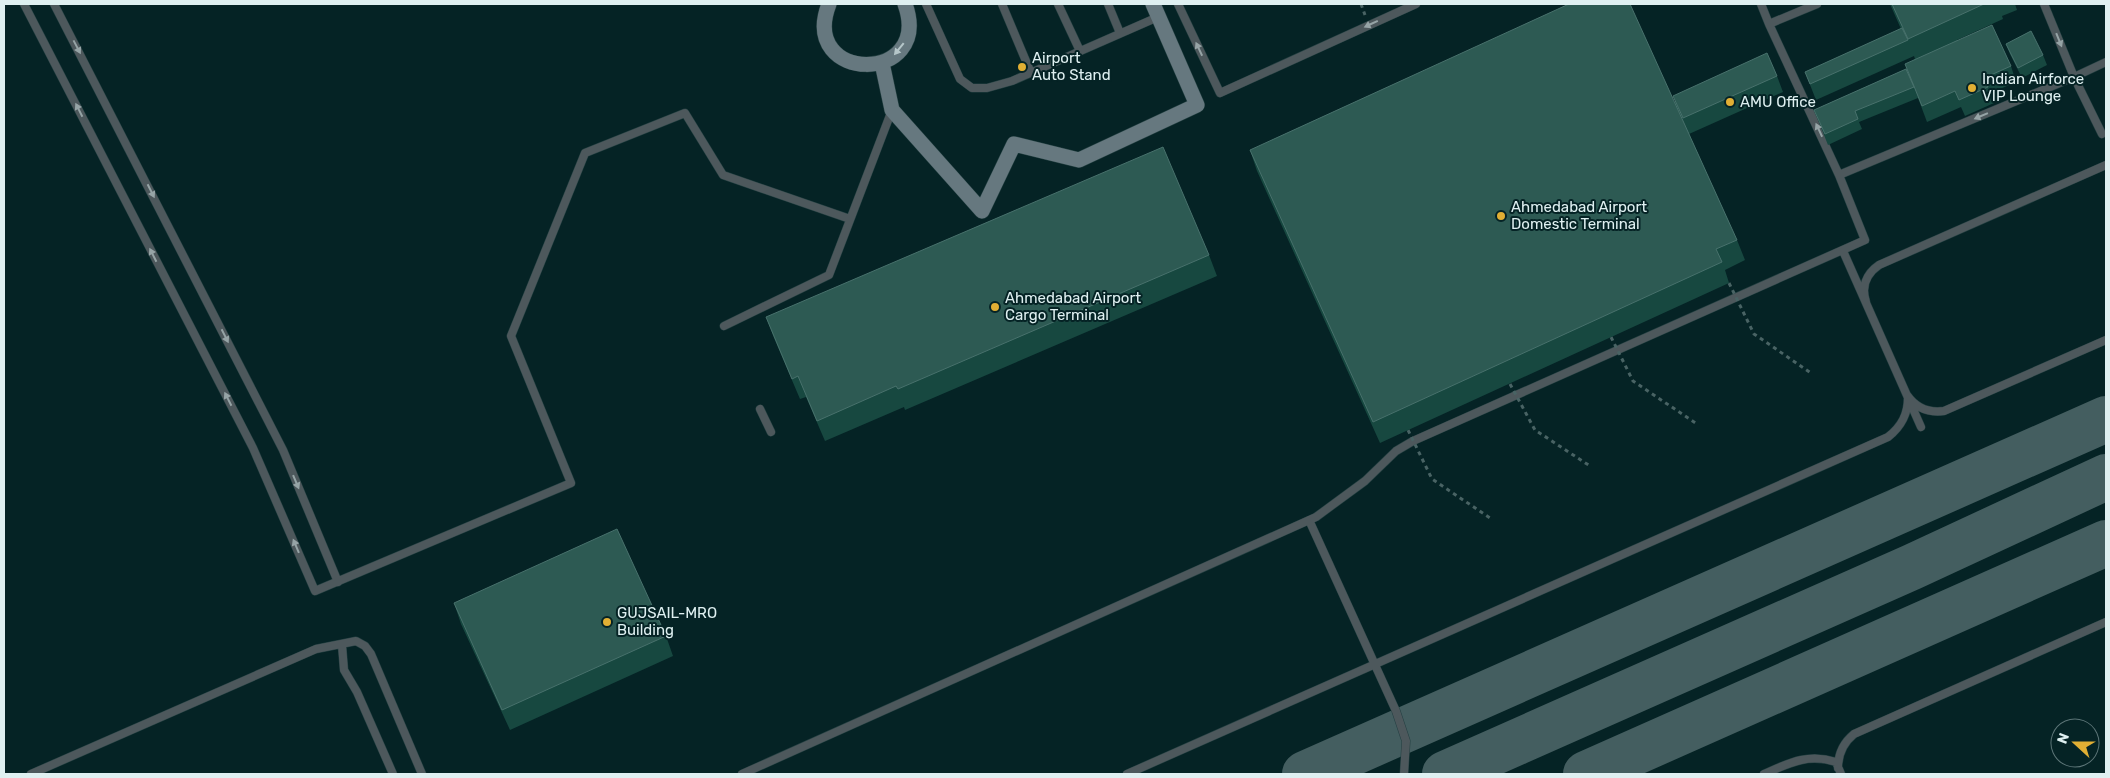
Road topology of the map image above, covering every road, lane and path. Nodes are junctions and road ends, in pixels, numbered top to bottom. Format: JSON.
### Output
{"nodes":[{"id":1,"x":24,"y":4,"type":"edge"},
{"id":2,"x":54,"y":4,"type":"edge"},
{"id":3,"x":829,"y":4,"type":"edge"},
{"id":4,"x":905,"y":4,"type":"edge"},
{"id":5,"x":926,"y":4,"type":"edge"},
{"id":6,"x":1002,"y":4,"type":"edge"},
{"id":7,"x":1058,"y":4,"type":"edge"},
{"id":8,"x":1108,"y":4,"type":"edge"},
{"id":9,"x":1178,"y":4,"type":"edge"},
{"id":10,"x":1416,"y":4,"type":"edge"},
{"id":11,"x":1761,"y":4,"type":"edge"},
{"id":12,"x":1817,"y":4,"type":"edge"},
{"id":13,"x":2044,"y":4,"type":"edge"},
{"id":14,"x":1155,"y":10,"type":"edge"},
{"id":15,"x":1769,"y":24,"type":"junction"},
{"id":16,"x":1120,"y":33,"type":"junction"},
{"id":17,"x":1080,"y":51,"type":"junction"},
{"id":18,"x":2106,"y":62,"type":"edge"},
{"id":19,"x":882,"y":63,"type":"junction"},
{"id":20,"x":1032,"y":73,"type":"junction"},
{"id":21,"x":2074,"y":77,"type":"junction"},
{"id":22,"x":892,"y":110,"type":"junction"},
{"id":23,"x":2102,"y":134,"type":"dead end"},
{"id":24,"x":2106,"y":165,"type":"edge"},
{"id":25,"x":1839,"y":175,"type":"junction"},
{"id":26,"x":850,"y":219,"type":"junction"},
{"id":27,"x":1842,"y":251,"type":"junction"},
{"id":28,"x":1729,"y":283,"type":"dead end"},
{"id":29,"x":1866,"y":302,"type":"junction"},
{"id":30,"x":724,"y":326,"type":"dead end"},
{"id":31,"x":1611,"y":337,"type":"dead end"},
{"id":32,"x":2106,"y":340,"type":"edge"},
{"id":33,"x":1811,"y":373,"type":"dead end"},
{"id":34,"x":1510,"y":384,"type":"dead end"},
{"id":35,"x":1907,"y":395,"type":"junction"},
{"id":36,"x":760,"y":409,"type":"dead end"},
{"id":37,"x":1697,"y":424,"type":"dead end"},
{"id":38,"x":1921,"y":428,"type":"dead end"},
{"id":39,"x":1408,"y":430,"type":"dead end"},
{"id":40,"x":771,"y":432,"type":"dead end"},
{"id":41,"x":1590,"y":466,"type":"dead end"},
{"id":42,"x":1490,"y":518,"type":"dead end"},
{"id":43,"x":1309,"y":520,"type":"junction"},
{"id":44,"x":338,"y":582,"type":"junction"},
{"id":45,"x":2106,"y":622,"type":"edge"},
{"id":46,"x":342,"y":645,"type":"junction"},
{"id":47,"x":1376,"y":664,"type":"junction"},
{"id":48,"x":1840,"y":771,"type":"edge"},
{"id":49,"x":31,"y":774,"type":"edge"},
{"id":50,"x":393,"y":774,"type":"edge"},
{"id":51,"x":422,"y":774,"type":"edge"},
{"id":52,"x":742,"y":774,"type":"edge"},
{"id":53,"x":1127,"y":774,"type":"edge"},
{"id":54,"x":1404,"y":774,"type":"edge"},
{"id":55,"x":1764,"y":774,"type":"edge"}],
"edges":[{"from":44,"to":1,"type":"lane","one_way":true},
{"from":2,"to":44,"type":"lane","one_way":true},
{"from":3,"to":19,"type":"street"},
{"from":4,"to":19,"type":"street","one_way":true},
{"from":5,"to":20,"type":"lane"},
{"from":6,"to":20,"type":"lane"},
{"from":7,"to":17,"type":"lane"},
{"from":8,"to":16,"type":"lane"},
{"from":10,"to":9,"type":"lane","one_way":true},
{"from":11,"to":15,"type":"lane"},
{"from":12,"to":15,"type":"lane"},
{"from":13,"to":21,"type":"lane","one_way":true},
{"from":14,"to":16,"type":"lane"},
{"from":14,"to":22,"type":"street"},
{"from":25,"to":15,"type":"lane","one_way":true},
{"from":16,"to":17,"type":"lane"},
{"from":17,"to":20,"type":"lane"},
{"from":18,"to":21,"type":"lane"},
{"from":19,"to":22,"type":"street"},
{"from":21,"to":23,"type":"lane"},
{"from":21,"to":25,"type":"lane","one_way":true},
{"from":22,"to":26,"type":"lane"},
{"from":24,"to":29,"type":"lane"},
{"from":25,"to":27,"type":"lane"},
{"from":26,"to":30,"type":"lane"},
{"from":26,"to":44,"type":"lane"},
{"from":27,"to":29,"type":"lane"},
{"from":27,"to":43,"type":"lane"},
{"from":28,"to":33,"type":"path","bridge":true},
{"from":29,"to":35,"type":"lane"},
{"from":31,"to":37,"type":"path","bridge":true},
{"from":32,"to":35,"type":"lane"},
{"from":34,"to":41,"type":"path","bridge":true},
{"from":35,"to":38,"type":"lane"},
{"from":35,"to":47,"type":"lane"},
{"from":36,"to":40,"type":"lane"},
{"from":39,"to":42,"type":"path","bridge":true},
{"from":43,"to":47,"type":"lane"},
{"from":43,"to":52,"type":"lane"},
{"from":45,"to":48,"type":"lane"},
{"from":46,"to":49,"type":"lane"},
{"from":46,"to":50,"type":"lane"},
{"from":46,"to":51,"type":"lane"},
{"from":47,"to":53,"type":"lane"},
{"from":47,"to":54,"type":"lane"},
{"from":48,"to":55,"type":"lane"}]}
